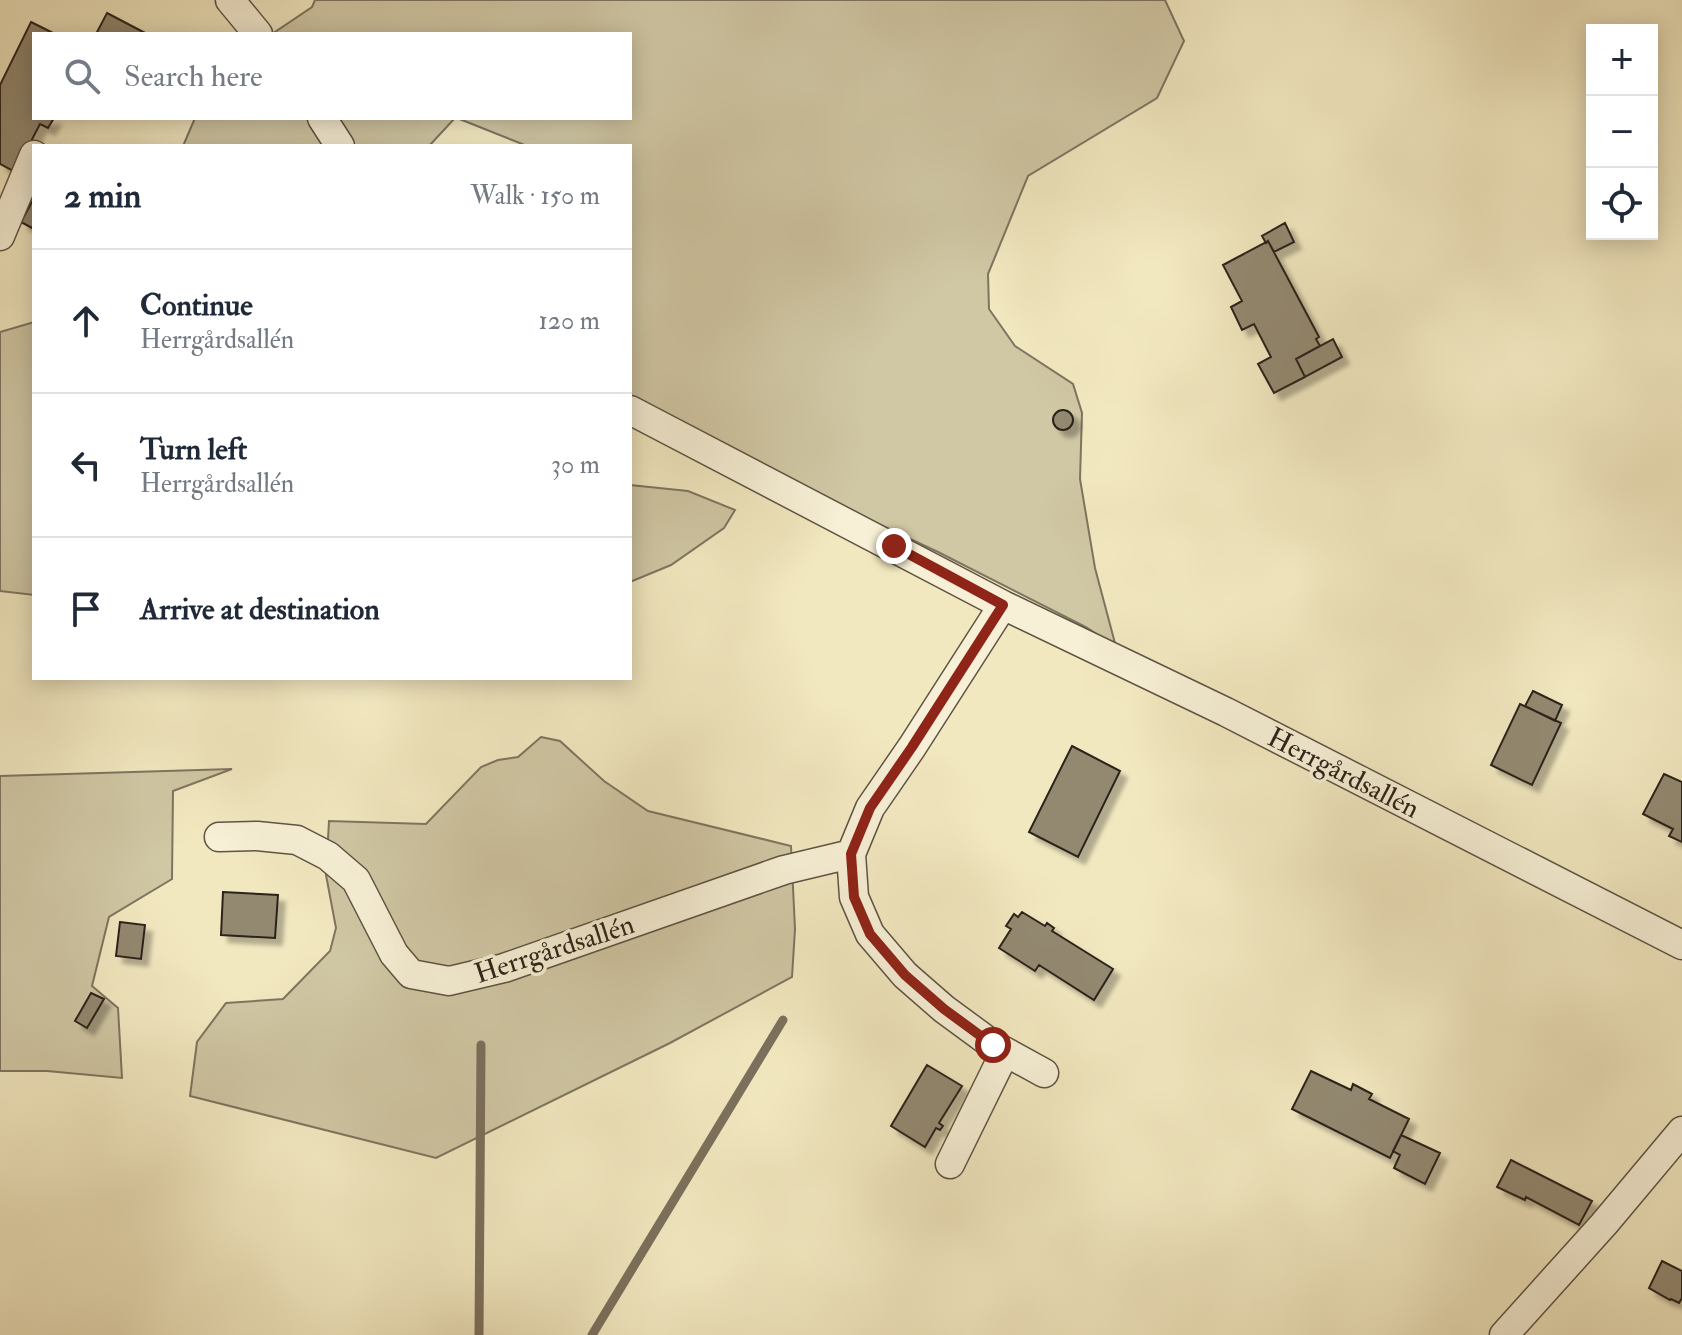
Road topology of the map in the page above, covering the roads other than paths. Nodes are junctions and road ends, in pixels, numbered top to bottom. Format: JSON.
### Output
{"nodes":[{"id":1,"x":230,"y":0,"type":"edge"},
{"id":2,"x":256,"y":32,"type":"edge"},
{"id":3,"x":323,"y":120,"type":"edge"},
{"id":4,"x":339,"y":144,"type":"edge"},
{"id":5,"x":32,"y":160,"type":"edge"},
{"id":6,"x":0,"y":236,"type":"edge"},
{"id":7,"x":632,"y":411,"type":"edge"},
{"id":8,"x":1003,"y":605,"type":"junction"},
{"id":9,"x":219,"y":837,"type":"dead end"},
{"id":10,"x":851,"y":854,"type":"junction"},
{"id":11,"x":1682,"y":945,"type":"edge"},
{"id":12,"x":1005,"y":1052,"type":"junction"},
{"id":13,"x":1044,"y":1073,"type":"dead end"},
{"id":14,"x":1682,"y":1131,"type":"edge"},
{"id":15,"x":950,"y":1164,"type":"dead end"},
{"id":16,"x":1504,"y":1335,"type":"edge"}],
"edges":[{"from":1,"to":2,"type":"street"},
{"from":3,"to":4,"type":"street"},
{"from":5,"to":6,"type":"street"},
{"from":7,"to":8,"type":"street","name":"Herrgårdsallén"},
{"from":8,"to":10,"type":"street"},
{"from":8,"to":11,"type":"street","name":"Herrgårdsallén"},
{"from":9,"to":10,"type":"street","name":"Herrgårdsallén"},
{"from":10,"to":12,"type":"street"},
{"from":12,"to":13,"type":"street"},
{"from":12,"to":15,"type":"street"},
{"from":14,"to":16,"type":"street"}]}
